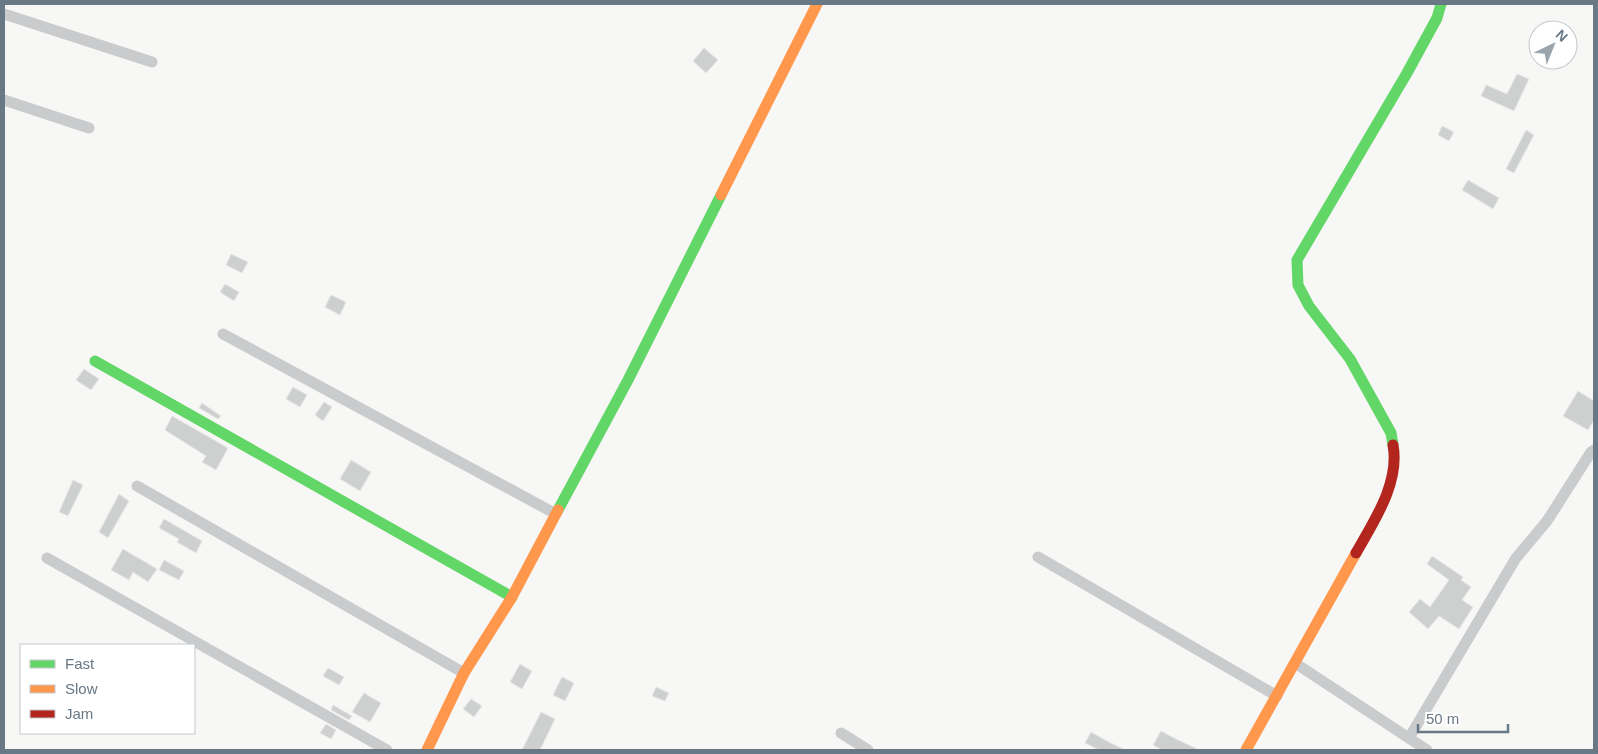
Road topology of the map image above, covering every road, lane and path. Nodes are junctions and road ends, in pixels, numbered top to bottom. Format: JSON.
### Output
{"nodes":[{"id":1,"x":818,"y":4,"type":"edge"},
{"id":2,"x":1441,"y":4,"type":"edge"},
{"id":3,"x":4,"y":14,"type":"edge"},
{"id":4,"x":152,"y":62,"type":"dead end"},
{"id":5,"x":4,"y":100,"type":"edge"},
{"id":6,"x":89,"y":128,"type":"dead end"},
{"id":7,"x":223,"y":334,"type":"dead end"},
{"id":8,"x":95,"y":361,"type":"dead end"},
{"id":9,"x":1594,"y":450,"type":"edge"},
{"id":10,"x":137,"y":486,"type":"dead end"},
{"id":11,"x":556,"y":514,"type":"junction"},
{"id":12,"x":1038,"y":556,"type":"dead end"},
{"id":13,"x":47,"y":558,"type":"dead end"},
{"id":14,"x":512,"y":597,"type":"junction"},
{"id":15,"x":1295,"y":663,"type":"junction"},
{"id":16,"x":464,"y":674,"type":"junction"},
{"id":17,"x":1276,"y":696,"type":"junction"},
{"id":18,"x":841,"y":733,"type":"dead end"},
{"id":19,"x":1409,"y":738,"type":"junction"},
{"id":20,"x":387,"y":750,"type":"edge"},
{"id":21,"x":427,"y":750,"type":"edge"},
{"id":22,"x":868,"y":750,"type":"edge"},
{"id":23,"x":1246,"y":750,"type":"edge"},
{"id":24,"x":1427,"y":750,"type":"edge"}],
"edges":[{"from":1,"to":11,"type":"street"},
{"from":2,"to":15,"type":"street"},
{"from":3,"to":4,"type":"street"},
{"from":5,"to":6,"type":"street"},
{"from":7,"to":11,"type":"street"},
{"from":8,"to":14,"type":"street"},
{"from":9,"to":19,"type":"street"},
{"from":10,"to":16,"type":"street"},
{"from":11,"to":14,"type":"street"},
{"from":12,"to":17,"type":"street"},
{"from":13,"to":20,"type":"street"},
{"from":14,"to":16,"type":"street"},
{"from":15,"to":17,"type":"street"},
{"from":15,"to":19,"type":"street"},
{"from":16,"to":21,"type":"street"},
{"from":17,"to":23,"type":"street"},
{"from":18,"to":22,"type":"street"},
{"from":19,"to":24,"type":"street"}]}
